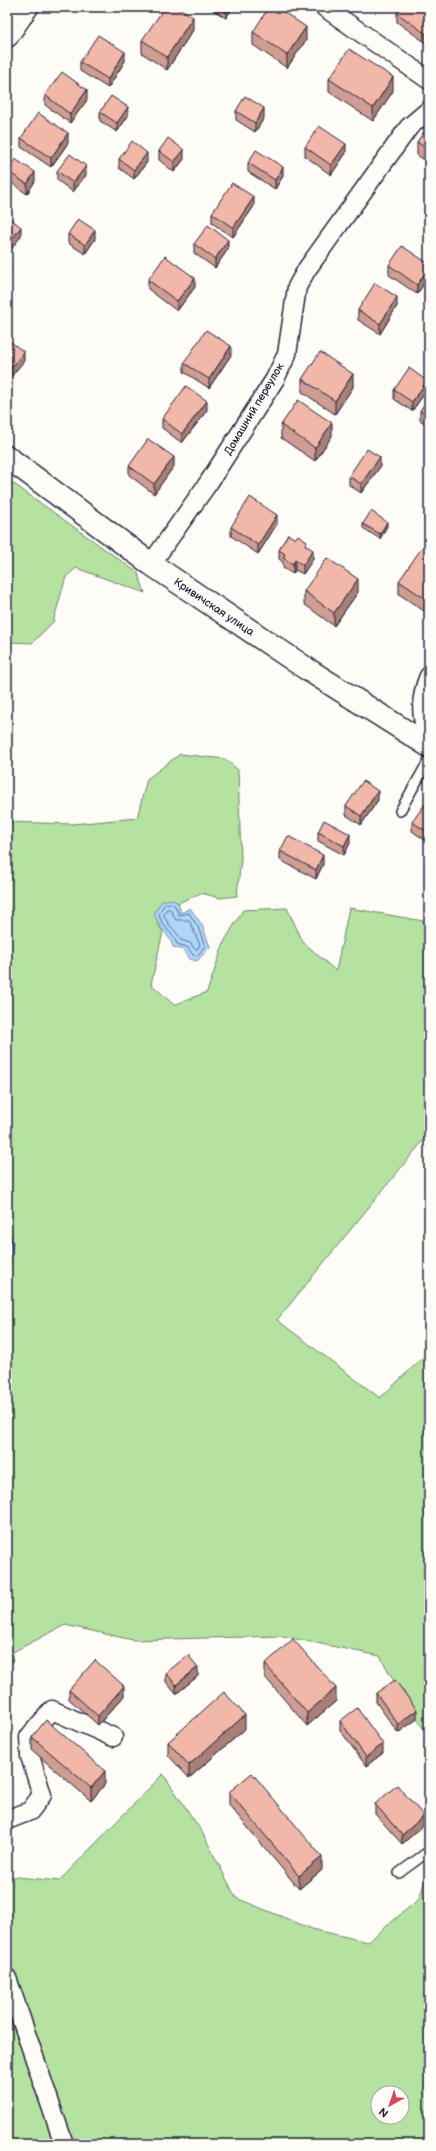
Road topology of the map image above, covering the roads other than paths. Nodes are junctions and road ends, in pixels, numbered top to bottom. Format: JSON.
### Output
{"nodes":[{"id":1,"x":27,"y":7,"type":"edge"},
{"id":2,"x":324,"y":7,"type":"edge"},
{"id":3,"x":7,"y":36,"type":"edge"},
{"id":4,"x":429,"y":80,"type":"edge"},
{"id":5,"x":429,"y":110,"type":"edge"},
{"id":6,"x":7,"y":457,"type":"edge"},
{"id":7,"x":151,"y":564,"type":"junction"},
{"id":8,"x":427,"y":685,"type":"edge"},
{"id":9,"x":429,"y":739,"type":"edge"},
{"id":10,"x":429,"y":746,"type":"edge"},
{"id":11,"x":429,"y":760,"type":"edge"},
{"id":12,"x":400,"y":811,"type":"dead end"},
{"id":13,"x":113,"y":1738,"type":"dead end"},
{"id":14,"x":7,"y":1820,"type":"edge"},
{"id":15,"x":429,"y":1851,"type":"edge"},
{"id":16,"x":399,"y":1873,"type":"dead end"},
{"id":17,"x":7,"y":1978,"type":"edge"},
{"id":18,"x":64,"y":2144,"type":"edge"}],
"edges":[{"from":1,"to":3,"type":"street"},
{"from":2,"to":4,"type":"street"},
{"from":5,"to":7,"type":"street","name":"Домашний переулок"},
{"from":6,"to":7,"type":"street","name":"Кривичская улица"},
{"from":7,"to":10,"type":"street","name":"Кривичская улица"},
{"from":8,"to":9,"type":"street"},
{"from":11,"to":12,"type":"lane"},
{"from":13,"to":14,"type":"street"},
{"from":15,"to":16,"type":"lane"},
{"from":17,"to":18,"type":"street"}]}
